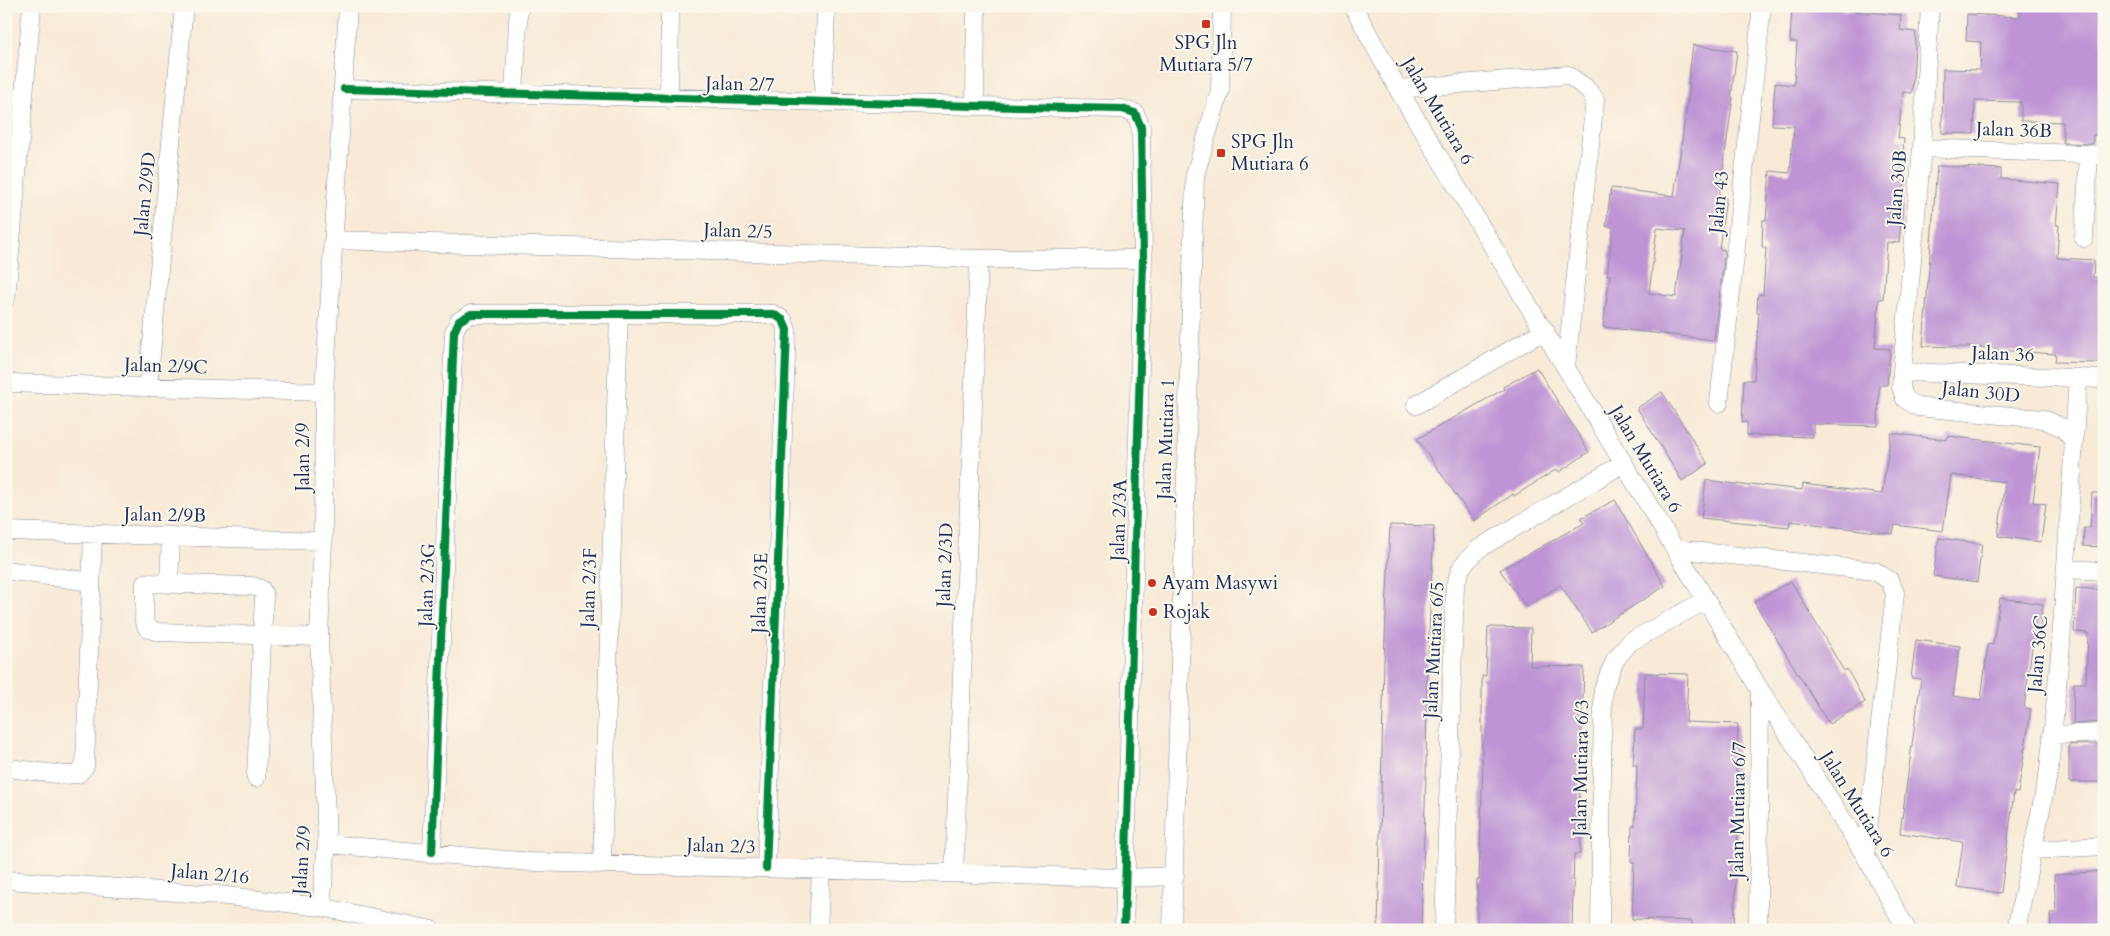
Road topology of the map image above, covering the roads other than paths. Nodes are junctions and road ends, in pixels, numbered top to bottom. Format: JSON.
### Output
{"nodes":[{"id":1,"x":32,"y":6,"type":"edge"},
{"id":2,"x":184,"y":6,"type":"edge"},
{"id":3,"x":348,"y":6,"type":"edge"},
{"id":4,"x":519,"y":6,"type":"edge"},
{"id":5,"x":670,"y":6,"type":"edge"},
{"id":6,"x":826,"y":6,"type":"edge"},
{"id":7,"x":976,"y":6,"type":"edge"},
{"id":8,"x":1222,"y":6,"type":"edge"},
{"id":9,"x":1353,"y":6,"type":"edge"},
{"id":10,"x":1762,"y":6,"type":"edge"},
{"id":11,"x":1930,"y":6,"type":"edge"},
{"id":12,"x":344,"y":89,"type":"junction"},
{"id":13,"x":1398,"y":89,"type":"junction"},
{"id":14,"x":514,"y":92,"type":"junction"},
{"id":15,"x":669,"y":99,"type":"junction"},
{"id":16,"x":823,"y":102,"type":"junction"},
{"id":17,"x":975,"y":106,"type":"junction"},
{"id":18,"x":1135,"y":112,"type":"joint"},
{"id":19,"x":1922,"y":148,"type":"junction"},
{"id":20,"x":2096,"y":155,"type":"edge"},
{"id":21,"x":2084,"y":238,"type":"dead end"},
{"id":22,"x":333,"y":240,"type":"junction"},
{"id":23,"x":979,"y":259,"type":"junction"},
{"id":24,"x":1142,"y":260,"type":"junction"},
{"id":25,"x":6,"y":298,"type":"edge"},
{"id":26,"x":619,"y":314,"type":"junction"},
{"id":27,"x":1545,"y":330,"type":"junction"},
{"id":28,"x":1566,"y":366,"type":"junction"},
{"id":29,"x":1902,"y":372,"type":"junction"},
{"id":30,"x":2078,"y":378,"type":"junction"},
{"id":31,"x":2104,"y":379,"type":"edge"},
{"id":32,"x":6,"y":384,"type":"edge"},
{"id":33,"x":148,"y":386,"type":"junction"},
{"id":34,"x":324,"y":392,"type":"junction"},
{"id":35,"x":1720,"y":403,"type":"dead end"},
{"id":36,"x":1416,"y":405,"type":"dead end"},
{"id":37,"x":2074,"y":442,"type":"junction"},
{"id":38,"x":1624,"y":463,"type":"junction"},
{"id":39,"x":6,"y":531,"type":"edge"},
{"id":40,"x":93,"y":534,"type":"junction"},
{"id":41,"x":171,"y":536,"type":"junction"},
{"id":42,"x":324,"y":541,"type":"junction"},
{"id":43,"x":1675,"y":549,"type":"junction"},
{"id":44,"x":2066,"y":569,"type":"junction"},
{"id":45,"x":6,"y":570,"type":"edge"},
{"id":46,"x":2104,"y":571,"type":"edge"},
{"id":47,"x":91,"y":582,"type":"junction"},
{"id":48,"x":169,"y":584,"type":"junction"},
{"id":49,"x":1706,"y":600,"type":"junction"},
{"id":50,"x":261,"y":635,"type":"junction"},
{"id":51,"x":319,"y":637,"type":"junction"},
{"id":52,"x":1760,"y":690,"type":"junction"},
{"id":53,"x":2104,"y":733,"type":"edge"},
{"id":54,"x":2052,"y":735,"type":"junction"},
{"id":55,"x":16,"y":770,"type":"dead end"},
{"id":56,"x":256,"y":778,"type":"dead end"},
{"id":57,"x":327,"y":844,"type":"junction"},
{"id":58,"x":2104,"y":846,"type":"edge"},
{"id":59,"x":2033,"y":850,"type":"junction"},
{"id":60,"x":432,"y":852,"type":"junction"},
{"id":61,"x":1866,"y":855,"type":"junction"},
{"id":62,"x":602,"y":864,"type":"junction"},
{"id":63,"x":766,"y":868,"type":"junction"},
{"id":64,"x":821,"y":870,"type":"junction"},
{"id":65,"x":954,"y":874,"type":"junction"},
{"id":66,"x":1175,"y":876,"type":"junction"},
{"id":67,"x":1125,"y":878,"type":"junction"},
{"id":68,"x":6,"y":880,"type":"edge"},
{"id":69,"x":321,"y":908,"type":"junction"},
{"id":70,"x":409,"y":928,"type":"edge"},
{"id":71,"x":432,"y":930,"type":"edge"},
{"id":72,"x":818,"y":930,"type":"edge"},
{"id":73,"x":1124,"y":930,"type":"edge"},
{"id":74,"x":1172,"y":930,"type":"edge"},
{"id":75,"x":1444,"y":930,"type":"edge"},
{"id":76,"x":1600,"y":930,"type":"edge"},
{"id":77,"x":1758,"y":930,"type":"edge"},
{"id":78,"x":1907,"y":930,"type":"edge"},
{"id":79,"x":2016,"y":930,"type":"edge"}],
"edges":[{"from":1,"to":25,"type":"street"},
{"from":2,"to":33,"type":"street","name":"Jalan 2/9D"},
{"from":3,"to":12,"type":"street","name":"Jalan 2/9"},
{"from":4,"to":14,"type":"street"},
{"from":5,"to":15,"type":"street"},
{"from":6,"to":16,"type":"street"},
{"from":7,"to":17,"type":"street"},
{"from":8,"to":66,"type":"street","name":"Jalan Mutiara 1"},
{"from":9,"to":13,"type":"street","name":"Jalan Mutiara 6"},
{"from":10,"to":35,"type":"street","name":"Jalan 43"},
{"from":11,"to":19,"type":"street","name":"Jalan 30B"},
{"from":12,"to":14,"type":"street","name":"Jalan 2/7"},
{"from":12,"to":22,"type":"street","name":"Jalan 2/9"},
{"from":13,"to":27,"type":"street","name":"Jalan Mutiara 6"},
{"from":13,"to":28,"type":"street"},
{"from":14,"to":15,"type":"street","name":"Jalan 2/7"},
{"from":15,"to":16,"type":"street","name":"Jalan 2/7"},
{"from":16,"to":17,"type":"street","name":"Jalan 2/7"},
{"from":17,"to":18,"type":"street","name":"Jalan 2/7"},
{"from":18,"to":24,"type":"street","name":"Jalan 2/3A"},
{"from":19,"to":20,"type":"street","name":"Jalan 36B"},
{"from":19,"to":29,"type":"street","name":"Jalan 30B"},
{"from":20,"to":21,"type":"street"},
{"from":22,"to":23,"type":"street","name":"Jalan 2/5"},
{"from":22,"to":34,"type":"street","name":"Jalan 2/9"},
{"from":23,"to":24,"type":"street","name":"Jalan 2/5"},
{"from":23,"to":65,"type":"street","name":"Jalan 2/3D"},
{"from":24,"to":67,"type":"street","name":"Jalan 2/3A"},
{"from":26,"to":60,"type":"street","name":"Jalan 2/3G"},
{"from":26,"to":62,"type":"street","name":"Jalan 2/3F"},
{"from":26,"to":63,"type":"street","name":"Jalan 2/3E"},
{"from":27,"to":28,"type":"street","name":"Jalan Mutiara 6"},
{"from":27,"to":36,"type":"street"},
{"from":28,"to":38,"type":"street","name":"Jalan Mutiara 6"},
{"from":29,"to":30,"type":"street","name":"Jalan 36"},
{"from":29,"to":37,"type":"street","name":"Jalan 30D"},
{"from":30,"to":31,"type":"street","name":"Jalan 36"},
{"from":30,"to":37,"type":"street","name":"Jalan 36C"},
{"from":32,"to":33,"type":"street","name":"Jalan 2/9C"},
{"from":33,"to":34,"type":"street","name":"Jalan 2/9C"},
{"from":34,"to":42,"type":"street","name":"Jalan 2/9"},
{"from":37,"to":44,"type":"street","name":"Jalan 36C"},
{"from":38,"to":43,"type":"street","name":"Jalan Mutiara 6"},
{"from":38,"to":75,"type":"street","name":"Jalan Mutiara 6/5"},
{"from":39,"to":40,"type":"street","name":"Jalan 2/9B"},
{"from":40,"to":41,"type":"street","name":"Jalan 2/9B"},
{"from":40,"to":47,"type":"street"},
{"from":41,"to":42,"type":"street","name":"Jalan 2/9B"},
{"from":41,"to":48,"type":"street"},
{"from":42,"to":51,"type":"street","name":"Jalan 2/9"},
{"from":43,"to":49,"type":"street","name":"Jalan Mutiara 6"},
{"from":43,"to":61,"type":"street"},
{"from":44,"to":46,"type":"street"},
{"from":44,"to":54,"type":"street","name":"Jalan 36C"},
{"from":45,"to":47,"type":"street"},
{"from":47,"to":55,"type":"street"},
{"from":48,"to":50,"type":"street"},
{"from":48,"to":50,"type":"street"},
{"from":49,"to":52,"type":"street","name":"Jalan Mutiara 6"},
{"from":49,"to":76,"type":"street","name":"Jalan Mutiara 6/3"},
{"from":50,"to":51,"type":"street"},
{"from":50,"to":56,"type":"street"},
{"from":51,"to":57,"type":"street","name":"Jalan 2/9"},
{"from":52,"to":61,"type":"street","name":"Jalan Mutiara 6"},
{"from":52,"to":77,"type":"street","name":"Jalan Mutiara 6/7"},
{"from":53,"to":54,"type":"street"},
{"from":54,"to":59,"type":"street","name":"Jalan 36C"},
{"from":57,"to":60,"type":"street","name":"Jalan 2/3"},
{"from":57,"to":69,"type":"street","name":"Jalan 2/9"},
{"from":58,"to":59,"type":"street"},
{"from":59,"to":79,"type":"street","name":"Jalan 36C"},
{"from":60,"to":62,"type":"street","name":"Jalan 2/3"},
{"from":61,"to":78,"type":"street","name":"Jalan Mutiara 6"},
{"from":62,"to":63,"type":"street","name":"Jalan 2/3"},
{"from":63,"to":64,"type":"street","name":"Jalan 2/3"},
{"from":64,"to":65,"type":"street","name":"Jalan 2/3"},
{"from":64,"to":72,"type":"street"},
{"from":65,"to":67,"type":"street","name":"Jalan 2/3"},
{"from":66,"to":67,"type":"street","name":"Jalan 2/3"},
{"from":66,"to":74,"type":"street","name":"Jalan Mutiara 1"},
{"from":67,"to":73,"type":"street","name":"Jalan 2/3A"},
{"from":68,"to":69,"type":"street","name":"Jalan 2/16"},
{"from":69,"to":70,"type":"street","name":"Jalan 2/16"},
{"from":70,"to":71,"type":"street","name":"Jalan 2/16"}]}
